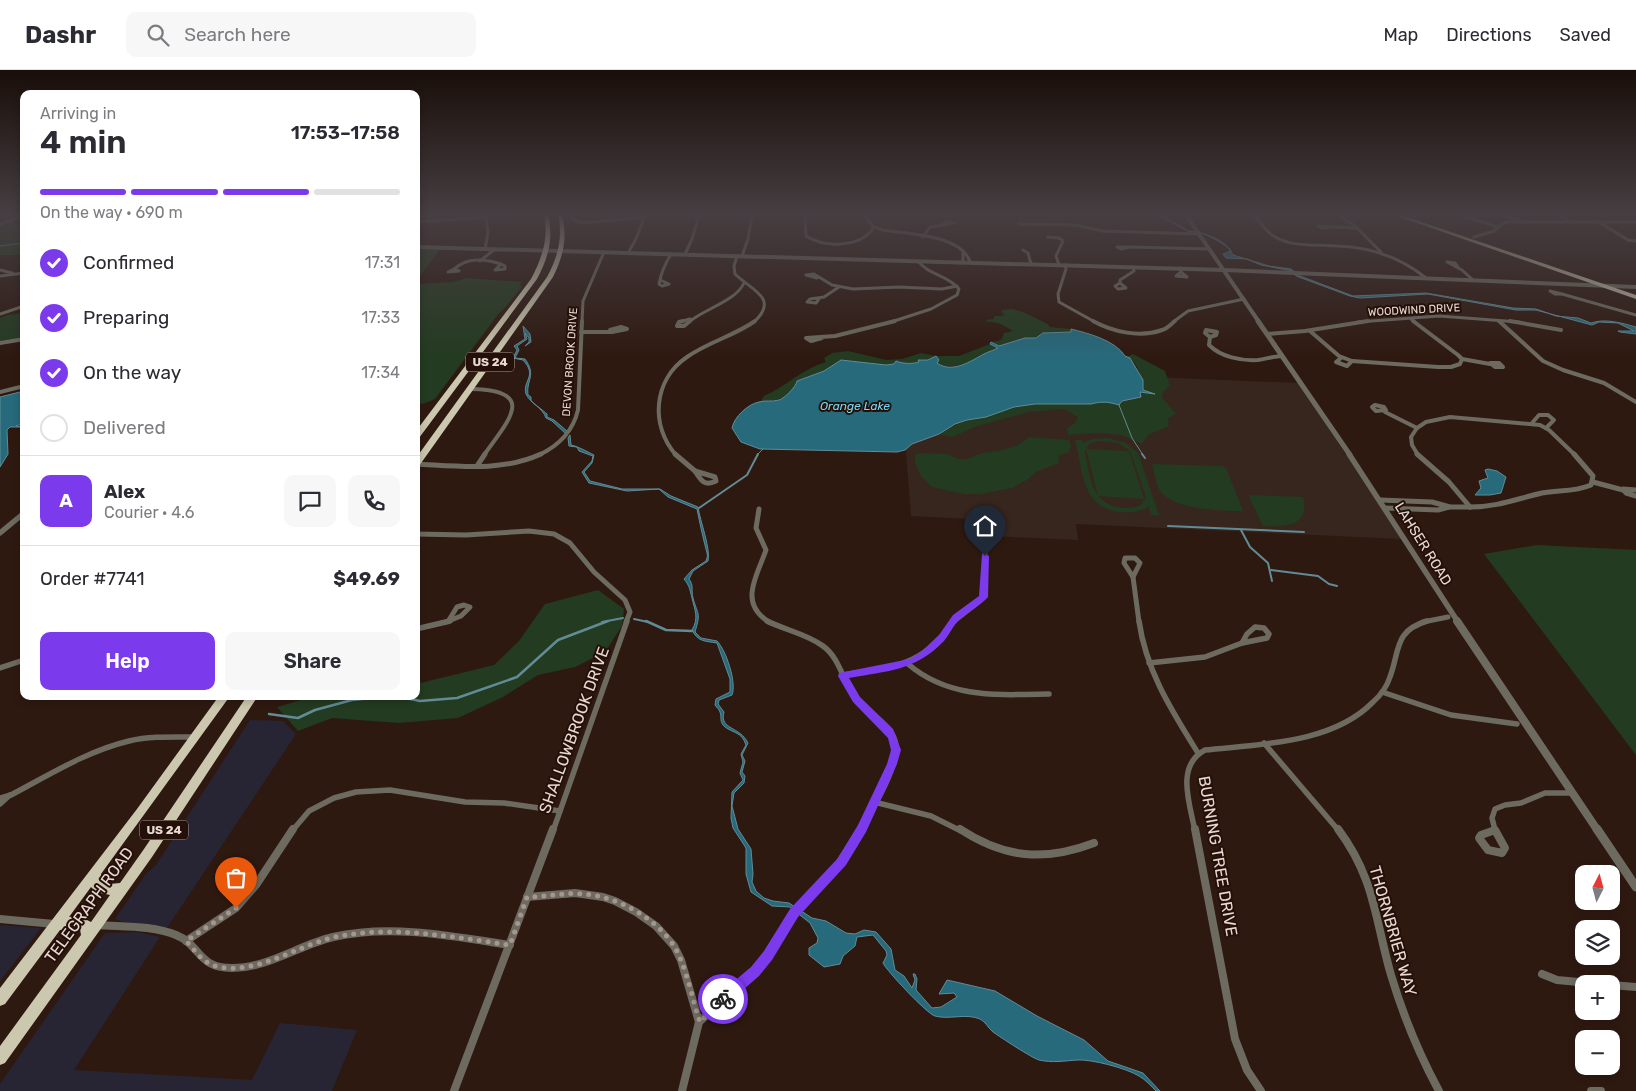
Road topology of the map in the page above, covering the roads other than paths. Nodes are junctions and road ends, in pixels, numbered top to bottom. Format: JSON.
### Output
{"nodes":[{"id":1,"x":939,"y":262,"type":"edge"},
{"id":2,"x":464,"y":263,"type":"edge"},
{"id":3,"x":492,"y":263,"type":"edge"},
{"id":4,"x":541,"y":263,"type":"edge"},
{"id":5,"x":556,"y":263,"type":"edge"},
{"id":6,"x":599,"y":263,"type":"edge"},
{"id":7,"x":666,"y":263,"type":"edge"},
{"id":8,"x":736,"y":263,"type":"edge"},
{"id":9,"x":919,"y":263,"type":"edge"},
{"id":10,"x":990,"y":263,"type":"edge"},
{"id":11,"x":1219,"y":263,"type":"edge"},
{"id":12,"x":1405,"y":263,"type":"edge"},
{"id":13,"x":1535,"y":263,"type":"edge"},
{"id":14,"x":1551,"y":263,"type":"edge"},
{"id":15,"x":501,"y":264,"type":"dead end"},
{"id":16,"x":1031,"y":264,"type":"joint"},
{"id":17,"x":1058,"y":265,"type":"joint"},
{"id":18,"x":1066,"y":265,"type":"junction"},
{"id":19,"x":1133,"y":267,"type":"junction"},
{"id":20,"x":1458,"y":267,"type":"dead end"},
{"id":21,"x":454,"y":268,"type":"dead end"},
{"id":22,"x":0,"y":270,"type":"edge"},
{"id":23,"x":940,"y":270,"type":"junction"},
{"id":24,"x":1224,"y":270,"type":"junction"},
{"id":25,"x":12,"y":273,"type":"junction"},
{"id":26,"x":20,"y":273,"type":"edge"},
{"id":27,"x":0,"y":276,"type":"edge"},
{"id":28,"x":816,"y":278,"type":"dead end"},
{"id":29,"x":1426,"y":278,"type":"junction"},
{"id":30,"x":660,"y":280,"type":"dead end"},
{"id":31,"x":1473,"y":280,"type":"junction"},
{"id":32,"x":744,"y":283,"type":"junction"},
{"id":33,"x":1120,"y":284,"type":"dead end"},
{"id":34,"x":1601,"y":285,"type":"junction"},
{"id":35,"x":958,"y":286,"type":"junction"},
{"id":36,"x":1620,"y":286,"type":"junction"},
{"id":37,"x":840,"y":287,"type":"junction"},
{"id":38,"x":1636,"y":287,"type":"edge"},
{"id":39,"x":754,"y":290,"type":"junction"},
{"id":40,"x":940,"y":290,"type":"junction"},
{"id":41,"x":740,"y":292,"type":"junction"},
{"id":42,"x":1636,"y":292,"type":"edge"},
{"id":43,"x":522,"y":294,"type":"junction"},
{"id":44,"x":1562,"y":294,"type":"dead end"},
{"id":45,"x":537,"y":296,"type":"junction"},
{"id":46,"x":1636,"y":297,"type":"edge"},
{"id":47,"x":952,"y":298,"type":"junction"},
{"id":48,"x":818,"y":299,"type":"dead end"},
{"id":49,"x":1244,"y":299,"type":"junction"},
{"id":50,"x":515,"y":304,"type":"junction"},
{"id":51,"x":531,"y":304,"type":"junction"},
{"id":52,"x":20,"y":307,"type":"edge"},
{"id":53,"x":0,"y":312,"type":"edge"},
{"id":54,"x":1636,"y":315,"type":"edge"},
{"id":55,"x":690,"y":319,"type":"dead end"},
{"id":56,"x":1411,"y":319,"type":"junction"},
{"id":57,"x":1499,"y":321,"type":"junction"},
{"id":58,"x":610,"y":330,"type":"dead end"},
{"id":59,"x":1561,"y":330,"type":"dead end"},
{"id":60,"x":1310,"y":331,"type":"junction"},
{"id":61,"x":581,"y":332,"type":"junction"},
{"id":62,"x":1267,"y":334,"type":"junction"},
{"id":63,"x":1210,"y":337,"type":"dead end"},
{"id":64,"x":822,"y":338,"type":"dead end"},
{"id":65,"x":20,"y":340,"type":"edge"},
{"id":66,"x":0,"y":343,"type":"edge"},
{"id":67,"x":1282,"y":356,"type":"junction"},
{"id":68,"x":1342,"y":358,"type":"junction"},
{"id":69,"x":1462,"y":359,"type":"junction"},
{"id":70,"x":1352,"y":361,"type":"junction"},
{"id":71,"x":1490,"y":364,"type":"dead end"},
{"id":72,"x":20,"y":387,"type":"edge"},
{"id":73,"x":454,"y":388,"type":"junction"},
{"id":74,"x":471,"y":389,"type":"junction"},
{"id":75,"x":0,"y":392,"type":"edge"},
{"id":76,"x":445,"y":399,"type":"junction"},
{"id":77,"x":463,"y":400,"type":"junction"},
{"id":78,"x":1636,"y":402,"type":"edge"},
{"id":79,"x":1384,"y":412,"type":"dead end"},
{"id":80,"x":1532,"y":423,"type":"junction"},
{"id":81,"x":1417,"y":428,"type":"junction"},
{"id":82,"x":1546,"y":428,"type":"junction"},
{"id":83,"x":420,"y":431,"type":"edge"},
{"id":84,"x":420,"y":459,"type":"edge"},
{"id":85,"x":420,"y":464,"type":"edge"},
{"id":86,"x":477,"y":466,"type":"junction"},
{"id":87,"x":695,"y":471,"type":"junction"},
{"id":88,"x":1593,"y":482,"type":"junction"},
{"id":89,"x":1623,"y":490,"type":"junction"},
{"id":90,"x":1636,"y":490,"type":"edge"},
{"id":91,"x":1636,"y":496,"type":"edge"},
{"id":92,"x":1380,"y":500,"type":"junction"},
{"id":93,"x":1450,"y":507,"type":"junction"},
{"id":94,"x":1470,"y":507,"type":"junction"},
{"id":95,"x":1385,"y":508,"type":"junction"},
{"id":96,"x":759,"y":509,"type":"dead end"},
{"id":97,"x":20,"y":516,"type":"edge"},
{"id":98,"x":0,"y":533,"type":"edge"},
{"id":99,"x":420,"y":534,"type":"edge"},
{"id":100,"x":985,"y":550,"type":"dead end"},
{"id":101,"x":1133,"y":577,"type":"dead end"},
{"id":102,"x":1448,"y":617,"type":"dead end"},
{"id":103,"x":449,"y":620,"type":"dead end"},
{"id":104,"x":420,"y":628,"type":"edge"},
{"id":105,"x":1242,"y":643,"type":"dead end"},
{"id":106,"x":20,"y":661,"type":"edge"},
{"id":107,"x":1149,"y":663,"type":"junction"},
{"id":108,"x":908,"y":664,"type":"junction"},
{"id":109,"x":0,"y":668,"type":"edge"},
{"id":110,"x":842,"y":676,"type":"junction"},
{"id":111,"x":1382,"y":692,"type":"junction"},
{"id":112,"x":1049,"y":694,"type":"dead end"},
{"id":113,"x":222,"y":700,"type":"edge"},
{"id":114,"x":250,"y":700,"type":"edge"},
{"id":115,"x":1517,"y":724,"type":"dead end"},
{"id":116,"x":195,"y":737,"type":"junction"},
{"id":117,"x":1264,"y":743,"type":"junction"},
{"id":118,"x":1198,"y":753,"type":"junction"},
{"id":119,"x":1573,"y":793,"type":"junction"},
{"id":120,"x":11,"y":795,"type":"junction"},
{"id":121,"x":0,"y":798,"type":"edge"},
{"id":122,"x":874,"y":802,"type":"junction"},
{"id":123,"x":0,"y":804,"type":"edge"},
{"id":124,"x":560,"y":811,"type":"junction"},
{"id":125,"x":1495,"y":830,"type":"dead end"},
{"id":126,"x":1094,"y":843,"type":"dead end"},
{"id":127,"x":95,"y":874,"type":"junction"},
{"id":128,"x":123,"y":886,"type":"junction"},
{"id":129,"x":1636,"y":888,"type":"edge"},
{"id":130,"x":527,"y":897,"type":"junction"},
{"id":131,"x":0,"y":919,"type":"edge"},
{"id":132,"x":56,"y":924,"type":"junction"},
{"id":133,"x":96,"y":924,"type":"junction"},
{"id":134,"x":88,"y":936,"type":"junction"},
{"id":135,"x":186,"y":941,"type":"junction"},
{"id":136,"x":510,"y":945,"type":"junction"},
{"id":137,"x":1542,"y":974,"type":"dead end"},
{"id":138,"x":1575,"y":982,"type":"edge"},
{"id":139,"x":1620,"y":986,"type":"edge"},
{"id":140,"x":1636,"y":987,"type":"edge"},
{"id":141,"x":0,"y":999,"type":"edge"},
{"id":142,"x":700,"y":1022,"type":"junction"},
{"id":143,"x":0,"y":1058,"type":"edge"},
{"id":144,"x":454,"y":1091,"type":"edge"},
{"id":145,"x":682,"y":1091,"type":"edge"},
{"id":146,"x":1261,"y":1091,"type":"edge"},
{"id":147,"x":1439,"y":1091,"type":"edge"},
{"id":148,"x":1591,"y":1091,"type":"edge"},
{"id":149,"x":1601,"y":1091,"type":"edge"}],
"edges":[{"from":1,"to":23,"type":"street"},
{"from":2,"to":21,"type":"street"},
{"from":3,"to":15,"type":"street"},
{"from":4,"to":43,"type":"highway","number":"US 24"},
{"from":5,"to":45,"type":"highway","number":"US 24"},
{"from":6,"to":61,"type":"street","name":"DEVON BROOK DRIVE"},
{"from":7,"to":30,"type":"street"},
{"from":8,"to":32,"type":"street"},
{"from":9,"to":23,"type":"street"},
{"from":10,"to":16,"type":"street"},
{"from":11,"to":24,"type":"street","name":"LAHSER ROAD"},
{"from":12,"to":29,"type":"street"},
{"from":13,"to":34,"type":"main road"},
{"from":14,"to":36,"type":"main road"},
{"from":16,"to":17,"type":"street"},
{"from":17,"to":18,"type":"street"},
{"from":18,"to":19,"type":"street"},
{"from":18,"to":49,"type":"street"},
{"from":19,"to":24,"type":"street"},
{"from":19,"to":33,"type":"street"},
{"from":20,"to":31,"type":"street"},
{"from":22,"to":25,"type":"street"},
{"from":23,"to":35,"type":"street"},
{"from":24,"to":29,"type":"street"},
{"from":24,"to":49,"type":"street","name":"LAHSER ROAD"},
{"from":25,"to":26,"type":"street"},
{"from":25,"to":27,"type":"street"},
{"from":28,"to":37,"type":"street"},
{"from":29,"to":31,"type":"street"},
{"from":31,"to":34,"type":"street"},
{"from":32,"to":39,"type":"street"},
{"from":32,"to":41,"type":"street"},
{"from":34,"to":36,"type":"street"},
{"from":34,"to":46,"type":"main road"},
{"from":35,"to":40,"type":"street"},
{"from":35,"to":47,"type":"street"},
{"from":36,"to":38,"type":"street"},
{"from":36,"to":42,"type":"main road"},
{"from":37,"to":40,"type":"street"},
{"from":37,"to":48,"type":"street"},
{"from":39,"to":41,"type":"street"},
{"from":39,"to":87,"type":"street"},
{"from":40,"to":47,"type":"street"},
{"from":41,"to":55,"type":"street"},
{"from":43,"to":45,"type":"highway"},
{"from":43,"to":50,"type":"highway","number":"US 24"},
{"from":44,"to":54,"type":"street"},
{"from":45,"to":51,"type":"highway","number":"US 24"},
{"from":47,"to":64,"type":"street"},
{"from":49,"to":62,"type":"street","name":"LAHSER ROAD"},
{"from":50,"to":51,"type":"highway"},
{"from":50,"to":73,"type":"highway","number":"US 24"},
{"from":51,"to":74,"type":"highway","number":"US 24"},
{"from":52,"to":53,"type":"street"},
{"from":56,"to":57,"type":"street","name":"WOODWIND DRIVE"},
{"from":56,"to":60,"type":"street","name":"WOODWIND DRIVE"},
{"from":56,"to":69,"type":"street"},
{"from":57,"to":59,"type":"street","name":"WOODWIND DRIVE"},
{"from":57,"to":78,"type":"street"},
{"from":58,"to":61,"type":"street"},
{"from":60,"to":62,"type":"street","name":"WOODWIND DRIVE"},
{"from":60,"to":68,"type":"street"},
{"from":61,"to":86,"type":"street","name":"DEVON BROOK DRIVE"},
{"from":62,"to":67,"type":"street","name":"LAHSER ROAD"},
{"from":63,"to":67,"type":"street"},
{"from":65,"to":66,"type":"street"},
{"from":67,"to":92,"type":"street","name":"LAHSER ROAD"},
{"from":68,"to":70,"type":"street"},
{"from":68,"to":70,"type":"street"},
{"from":69,"to":70,"type":"street"},
{"from":69,"to":71,"type":"street"},
{"from":72,"to":75,"type":"street"},
{"from":73,"to":74,"type":"highway"},
{"from":73,"to":76,"type":"highway","number":"US 24"},
{"from":74,"to":77,"type":"highway","number":"US 24"},
{"from":74,"to":86,"type":"street"},
{"from":76,"to":77,"type":"highway"},
{"from":76,"to":83,"type":"highway","number":"US 24"},
{"from":77,"to":84,"type":"highway","number":"US 24"},
{"from":79,"to":81,"type":"street"},
{"from":80,"to":81,"type":"street"},
{"from":80,"to":82,"type":"street"},
{"from":80,"to":82,"type":"street"},
{"from":81,"to":94,"type":"street"},
{"from":82,"to":88,"type":"street"},
{"from":85,"to":86,"type":"street","name":"DEVON BROOK DRIVE"},
{"from":87,"to":87,"type":"street"},
{"from":88,"to":89,"type":"street"},
{"from":88,"to":94,"type":"street"},
{"from":89,"to":90,"type":"street"},
{"from":89,"to":91,"type":"street"},
{"from":92,"to":93,"type":"street"},
{"from":92,"to":95,"type":"street","name":"LAHSER ROAD"},
{"from":93,"to":94,"type":"street"},
{"from":93,"to":95,"type":"street"},
{"from":95,"to":119,"type":"street","name":"LAHSER ROAD"},
{"from":96,"to":110,"type":"street"},
{"from":97,"to":98,"type":"street"},
{"from":99,"to":124,"type":"street","name":"SHALLOWBROOK DRIVE"},
{"from":100,"to":108,"type":"street"},
{"from":101,"to":107,"type":"street"},
{"from":102,"to":111,"type":"street"},
{"from":103,"to":104,"type":"street"},
{"from":105,"to":107,"type":"street"},
{"from":106,"to":109,"type":"street"},
{"from":107,"to":118,"type":"street"},
{"from":108,"to":110,"type":"street"},
{"from":108,"to":112,"type":"street"},
{"from":110,"to":122,"type":"street"},
{"from":111,"to":115,"type":"street"},
{"from":111,"to":117,"type":"street"},
{"from":113,"to":116,"type":"highway","name":"TELEGRAPH ROAD","number":"US 24"},
{"from":114,"to":128,"type":"highway","name":"TELEGRAPH ROAD","number":"US 24"},
{"from":116,"to":120,"type":"street"},
{"from":116,"to":127,"type":"highway","name":"TELEGRAPH ROAD","number":"US 24"},
{"from":117,"to":118,"type":"street"},
{"from":117,"to":147,"type":"street","name":"THORNBRIER WAY"},
{"from":118,"to":146,"type":"street","name":"BURNING TREE DRIVE"},
{"from":119,"to":125,"type":"street"},
{"from":119,"to":129,"type":"street","name":"LAHSER ROAD"},
{"from":120,"to":121,"type":"street"},
{"from":120,"to":123,"type":"street"},
{"from":122,"to":126,"type":"street"},
{"from":122,"to":142,"type":"street"},
{"from":124,"to":130,"type":"street","name":"SHALLOWBROOK DRIVE"},
{"from":124,"to":135,"type":"street"},
{"from":127,"to":128,"type":"highway"},
{"from":127,"to":132,"type":"highway","name":"TELEGRAPH ROAD","number":"US 24"},
{"from":128,"to":133,"type":"highway","name":"TELEGRAPH ROAD","number":"US 24"},
{"from":130,"to":136,"type":"street","name":"SHALLOWBROOK DRIVE"},
{"from":130,"to":142,"type":"street"},
{"from":131,"to":132,"type":"street"},
{"from":132,"to":134,"type":"highway"},
{"from":132,"to":141,"type":"highway","name":"TELEGRAPH ROAD","number":"US 24"},
{"from":133,"to":134,"type":"highway","name":"TELEGRAPH ROAD","number":"US 24"},
{"from":133,"to":135,"type":"street"},
{"from":134,"to":143,"type":"highway","name":"TELEGRAPH ROAD","number":"US 24"},
{"from":135,"to":136,"type":"street"},
{"from":136,"to":144,"type":"street","name":"SHALLOWBROOK DRIVE"},
{"from":137,"to":138,"type":"street"},
{"from":139,"to":140,"type":"street"},
{"from":142,"to":145,"type":"street"},
{"from":148,"to":149,"type":"street"}]}
